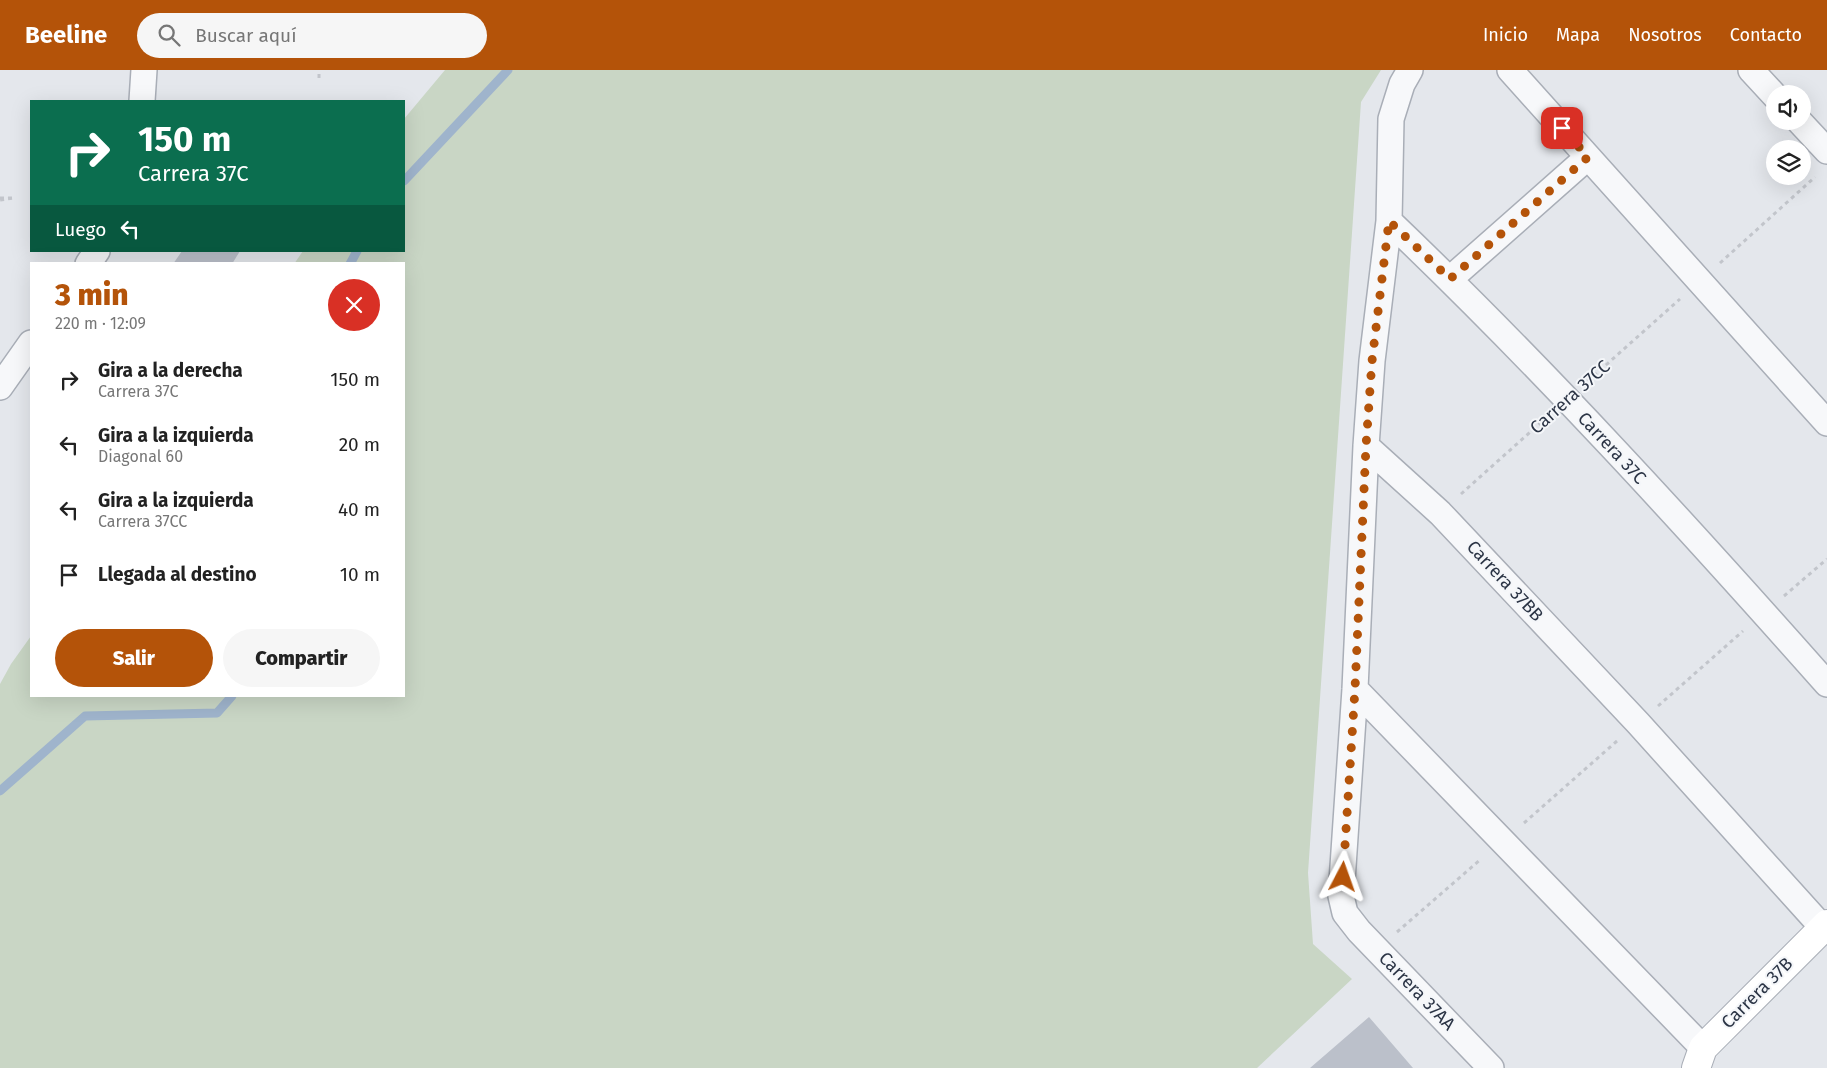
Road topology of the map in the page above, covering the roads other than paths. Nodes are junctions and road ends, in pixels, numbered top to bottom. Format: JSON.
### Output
{"nodes":[{"id":1,"x":144,"y":70,"type":"edge"},
{"id":2,"x":1410,"y":70,"type":"edge"},
{"id":3,"x":1510,"y":70,"type":"edge"},
{"id":4,"x":1751,"y":70,"type":"edge"},
{"id":5,"x":1766,"y":86,"type":"edge"},
{"id":6,"x":142,"y":100,"type":"edge"},
{"id":7,"x":1804,"y":130,"type":"edge"},
{"id":8,"x":1588,"y":157,"type":"junction"},
{"id":9,"x":1823,"y":162,"type":"edge"},
{"id":10,"x":1389,"y":221,"type":"junction"},
{"id":11,"x":1450,"y":279,"type":"junction"},
{"id":12,"x":30,"y":344,"type":"edge"},
{"id":13,"x":0,"y":387,"type":"edge"},
{"id":14,"x":1827,"y":423,"type":"edge"},
{"id":15,"x":1366,"y":446,"type":"junction"},
{"id":16,"x":1827,"y":684,"type":"edge"},
{"id":17,"x":1355,"y":689,"type":"junction"},
{"id":18,"x":1825,"y":926,"type":"edge"},
{"id":19,"x":1699,"y":1058,"type":"edge"},
{"id":20,"x":1491,"y":1068,"type":"edge"}],
"edges":[{"from":1,"to":6,"type":"street"},
{"from":2,"to":10,"type":"street"},
{"from":3,"to":8,"type":"street"},
{"from":4,"to":5,"type":"street"},
{"from":7,"to":9,"type":"street"},
{"from":8,"to":11,"type":"street"},
{"from":8,"to":14,"type":"street"},
{"from":10,"to":11,"type":"street","name":"Carrera 37C"},
{"from":10,"to":15,"type":"street"},
{"from":11,"to":16,"type":"street","name":"Carrera 37C"},
{"from":12,"to":13,"type":"street"},
{"from":15,"to":17,"type":"street"},
{"from":15,"to":18,"type":"street","name":"Carrera 37BB"},
{"from":17,"to":19,"type":"street"},
{"from":17,"to":20,"type":"street","name":"Carrera 37AA"},
{"from":18,"to":19,"type":"street","name":"Carrera 37B"}]}
